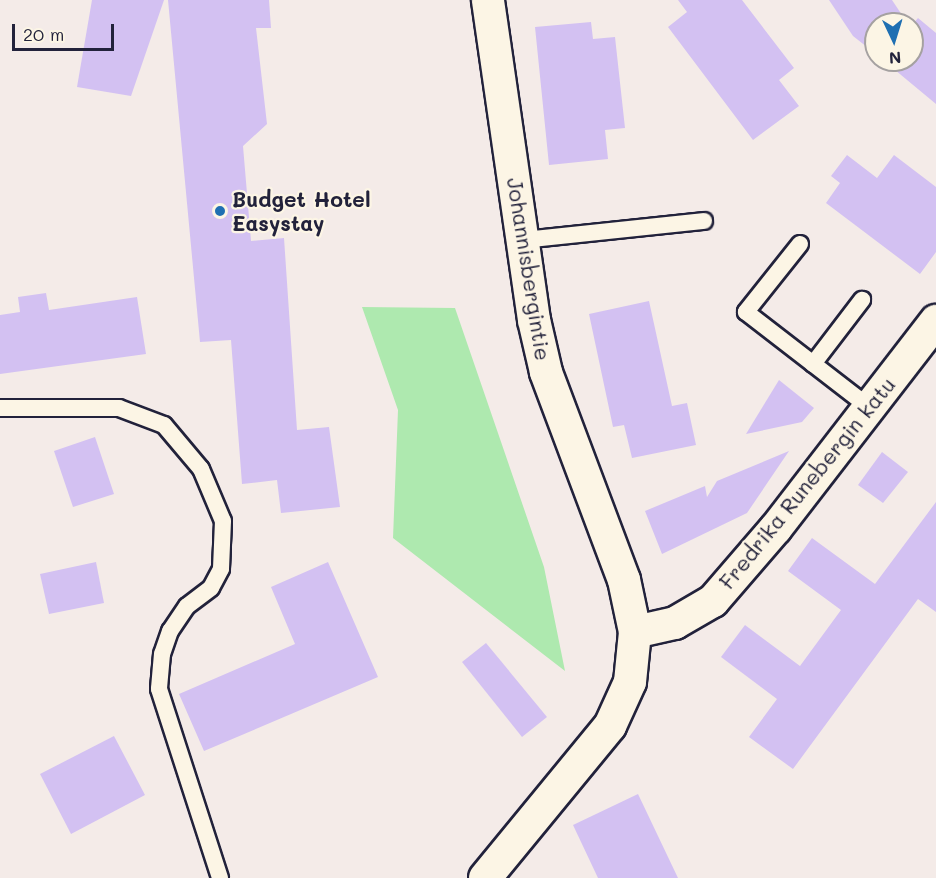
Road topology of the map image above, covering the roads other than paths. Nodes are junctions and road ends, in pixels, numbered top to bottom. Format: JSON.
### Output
{"nodes":[{"id":1,"x":488,"y":0,"type":"edge"},
{"id":2,"x":704,"y":221,"type":"dead end"},
{"id":3,"x":523,"y":240,"type":"junction"},
{"id":4,"x":800,"y":244,"type":"dead end"},
{"id":5,"x":862,"y":300,"type":"dead end"},
{"id":6,"x":936,"y":321,"type":"edge"},
{"id":7,"x":813,"y":364,"type":"junction"},
{"id":8,"x":0,"y":408,"type":"edge"},
{"id":9,"x":869,"y":408,"type":"junction"},
{"id":10,"x":635,"y":632,"type":"junction"},
{"id":11,"x":220,"y":878,"type":"edge"},
{"id":12,"x":485,"y":878,"type":"edge"}],
"edges":[{"from":1,"to":3,"type":"street","name":"Johannisbergintie"},
{"from":2,"to":3,"type":"lane"},
{"from":3,"to":10,"type":"street","name":"Johannisbergintie"},
{"from":4,"to":7,"type":"lane"},
{"from":5,"to":7,"type":"lane"},
{"from":6,"to":9,"type":"street","name":"Fredrika Runebergin katu"},
{"from":7,"to":9,"type":"lane"},
{"from":8,"to":11,"type":"lane"},
{"from":9,"to":10,"type":"street","name":"Fredrika Runebergin katu"},
{"from":10,"to":12,"type":"street"}]}
